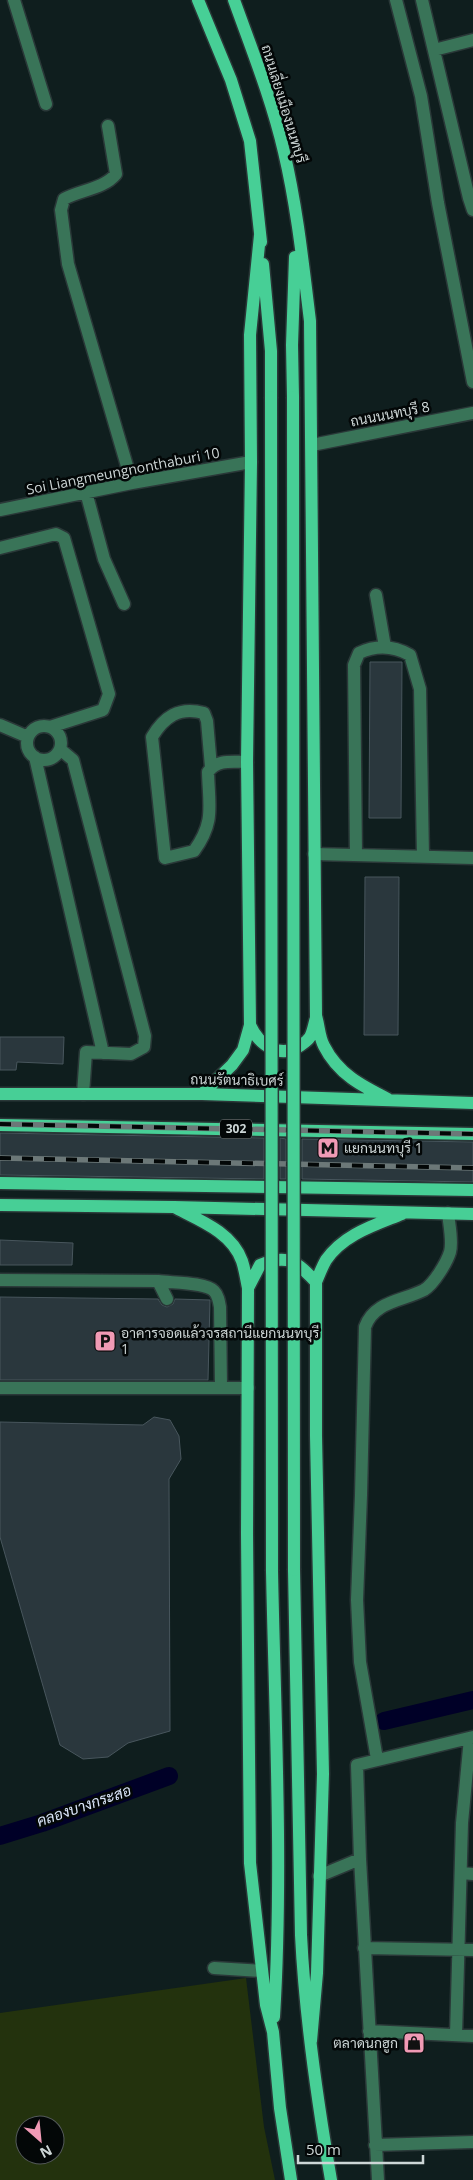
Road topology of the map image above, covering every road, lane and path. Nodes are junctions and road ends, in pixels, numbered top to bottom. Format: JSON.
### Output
{"nodes":[{"id":1,"x":14,"y":0,"type":"edge"},
{"id":2,"x":198,"y":0,"type":"edge"},
{"id":3,"x":234,"y":0,"type":"edge"},
{"id":4,"x":396,"y":0,"type":"edge"},
{"id":5,"x":422,"y":0,"type":"edge"},
{"id":6,"x":473,"y":40,"type":"edge"},
{"id":7,"x":434,"y":50,"type":"junction"},
{"id":8,"x":46,"y":104,"type":"dead end"},
{"id":9,"x":108,"y":126,"type":"dead end"},
{"id":10,"x":473,"y":210,"type":"edge"},
{"id":11,"x":296,"y":219,"type":"junction"},
{"id":12,"x":260,"y":235,"type":"junction"},
{"id":13,"x":473,"y":382,"type":"edge"},
{"id":14,"x":473,"y":413,"type":"edge"},
{"id":15,"x":312,"y":445,"type":"junction"},
{"id":16,"x":251,"y":462,"type":"junction"},
{"id":17,"x":132,"y":482,"type":"junction"},
{"id":18,"x":86,"y":492,"type":"junction"},
{"id":19,"x":0,"y":510,"type":"edge"},
{"id":20,"x":0,"y":548,"type":"edge"},
{"id":21,"x":376,"y":595,"type":"dead end"},
{"id":22,"x":124,"y":604,"type":"dead end"},
{"id":23,"x":385,"y":648,"type":"junction"},
{"id":24,"x":0,"y":725,"type":"edge"},
{"id":25,"x":50,"y":727,"type":"junction"},
{"id":26,"x":28,"y":737,"type":"junction"},
{"id":27,"x":60,"y":749,"type":"junction"},
{"id":28,"x":36,"y":758,"type":"junction"},
{"id":29,"x":247,"y":762,"type":"junction"},
{"id":30,"x":211,"y":767,"type":"junction"},
{"id":31,"x":314,"y":854,"type":"junction"},
{"id":32,"x":356,"y":855,"type":"junction"},
{"id":33,"x":423,"y":856,"type":"junction"},
{"id":34,"x":473,"y":858,"type":"edge"},
{"id":35,"x":316,"y":1016,"type":"junction"},
{"id":36,"x":250,"y":1025,"type":"junction"},
{"id":37,"x":103,"y":1053,"type":"junction"},
{"id":38,"x":0,"y":1094,"type":"edge"},
{"id":39,"x":83,"y":1094,"type":"junction"},
{"id":40,"x":202,"y":1094,"type":"junction"},
{"id":41,"x":388,"y":1099,"type":"junction"},
{"id":42,"x":473,"y":1103,"type":"edge"},
{"id":43,"x":0,"y":1125,"type":"edge"},
{"id":44,"x":473,"y":1134,"type":"edge"},
{"id":45,"x":0,"y":1183,"type":"edge"},
{"id":46,"x":473,"y":1190,"type":"edge"},
{"id":47,"x":0,"y":1205,"type":"edge"},
{"id":48,"x":174,"y":1206,"type":"junction"},
{"id":49,"x":448,"y":1213,"type":"junction"},
{"id":50,"x":402,"y":1214,"type":"junction"},
{"id":51,"x":473,"y":1214,"type":"edge"},
{"id":52,"x":0,"y":1280,"type":"edge"},
{"id":53,"x":158,"y":1281,"type":"junction"},
{"id":54,"x":316,"y":1282,"type":"junction"},
{"id":55,"x":248,"y":1288,"type":"junction"},
{"id":56,"x":167,"y":1299,"type":"dead end"},
{"id":57,"x":0,"y":1388,"type":"edge"},
{"id":58,"x":221,"y":1388,"type":"junction"},
{"id":59,"x":248,"y":1388,"type":"junction"},
{"id":60,"x":472,"y":1737,"type":"edge"},
{"id":61,"x":377,"y":1759,"type":"junction"},
{"id":62,"x":469,"y":1792,"type":"edge"},
{"id":63,"x":360,"y":1859,"type":"junction"},
{"id":64,"x":467,"y":1873,"type":"edge"},
{"id":65,"x":319,"y":1876,"type":"junction"},
{"id":66,"x":364,"y":1948,"type":"junction"},
{"id":67,"x":458,"y":1949,"type":"junction"},
{"id":68,"x":473,"y":1950,"type":"edge"},
{"id":69,"x":214,"y":1968,"type":"dead end"},
{"id":70,"x":262,"y":1971,"type":"junction"},
{"id":71,"x":369,"y":2031,"type":"junction"},
{"id":72,"x":273,"y":2032,"type":"junction"},
{"id":73,"x":456,"y":2035,"type":"junction"},
{"id":74,"x":473,"y":2036,"type":"edge"},
{"id":75,"x":311,"y":2041,"type":"junction"},
{"id":76,"x":473,"y":2142,"type":"edge"},
{"id":77,"x":376,"y":2145,"type":"junction"},
{"id":78,"x":291,"y":2180,"type":"edge"},
{"id":79,"x":331,"y":2180,"type":"edge"},
{"id":80,"x":378,"y":2180,"type":"edge"}],
"edges":[{"from":1,"to":8,"type":"street"},
{"from":2,"to":12,"type":"main road"},
{"from":3,"to":11,"type":"main road","name":"ถนนเลี่ยงเมืองนนทบุรี"},
{"from":4,"to":13,"type":"street"},
{"from":5,"to":7,"type":"street"},
{"from":6,"to":7,"type":"street"},
{"from":7,"to":10,"type":"street"},
{"from":9,"to":17,"type":"street"},
{"from":11,"to":15,"type":"main road"},
{"from":11,"to":75,"type":"main road","bridge":true},
{"from":12,"to":16,"type":"main road"},
{"from":12,"to":72,"type":"main road","bridge":true},
{"from":14,"to":15,"type":"street","name":"ถนนนนทบุรี 8"},
{"from":15,"to":31,"type":"main road"},
{"from":16,"to":17,"type":"street","name":"Soi Liangmeungnonthaburi 10"},
{"from":16,"to":29,"type":"main road"},
{"from":17,"to":18,"type":"street","name":"Soi Liangmeungnonthaburi 10"},
{"from":18,"to":19,"type":"street","name":"Soi Liangmeungnonthaburi 10"},
{"from":18,"to":22,"type":"street"},
{"from":20,"to":25,"type":"street"},
{"from":21,"to":23,"type":"street"},
{"from":23,"to":32,"type":"street"},
{"from":23,"to":33,"type":"street"},
{"from":24,"to":26,"type":"street"},
{"from":25,"to":26,"type":"street"},
{"from":25,"to":27,"type":"street"},
{"from":26,"to":28,"type":"street"},
{"from":27,"to":28,"type":"street"},
{"from":27,"to":37,"type":"street"},
{"from":28,"to":37,"type":"street"},
{"from":29,"to":30,"type":"street"},
{"from":29,"to":36,"type":"main road"},
{"from":30,"to":30,"type":"street"},
{"from":31,"to":32,"type":"street"},
{"from":31,"to":35,"type":"main road"},
{"from":32,"to":33,"type":"street"},
{"from":33,"to":34,"type":"street"},
{"from":35,"to":36,"type":"main road"},
{"from":35,"to":41,"type":"main road"},
{"from":36,"to":40,"type":"main road"},
{"from":37,"to":39,"type":"street"},
{"from":38,"to":39,"type":"main road","name":"ถนนรัตนาธิเบศร์"},
{"from":39,"to":40,"type":"main road","name":"ถนนรัตนาธิเบศร์"},
{"from":40,"to":41,"type":"main road","name":"ถนนรัตนาธิเบศร์"},
{"from":41,"to":42,"type":"main road","name":"ถนนรัตนาธิเบศร์"},
{"from":43,"to":44,"type":"main road","number":"302"},
{"from":45,"to":46,"type":"main road"},
{"from":47,"to":48,"type":"main road"},
{"from":48,"to":50,"type":"main road"},
{"from":48,"to":55,"type":"main road"},
{"from":49,"to":50,"type":"main road"},
{"from":49,"to":51,"type":"main road"},
{"from":49,"to":61,"type":"street"},
{"from":50,"to":54,"type":"main road"},
{"from":52,"to":53,"type":"street"},
{"from":53,"to":56,"type":"street"},
{"from":53,"to":58,"type":"street"},
{"from":54,"to":55,"type":"main road"},
{"from":54,"to":65,"type":"main road"},
{"from":55,"to":59,"type":"main road"},
{"from":57,"to":58,"type":"street"},
{"from":58,"to":59,"type":"street"},
{"from":59,"to":70,"type":"main road"},
{"from":60,"to":61,"type":"street"},
{"from":60,"to":62,"type":"street"},
{"from":61,"to":63,"type":"street"},
{"from":62,"to":64,"type":"street"},
{"from":63,"to":65,"type":"street"},
{"from":63,"to":66,"type":"street"},
{"from":64,"to":67,"type":"street"},
{"from":65,"to":75,"type":"main road"},
{"from":66,"to":67,"type":"street"},
{"from":66,"to":71,"type":"street"},
{"from":67,"to":68,"type":"street"},
{"from":67,"to":73,"type":"street"},
{"from":69,"to":70,"type":"street"},
{"from":70,"to":72,"type":"main road"},
{"from":71,"to":73,"type":"street"},
{"from":71,"to":77,"type":"street"},
{"from":72,"to":78,"type":"main road"},
{"from":73,"to":74,"type":"street"},
{"from":75,"to":79,"type":"main road"},
{"from":76,"to":77,"type":"street"},
{"from":77,"to":80,"type":"street"}]}
